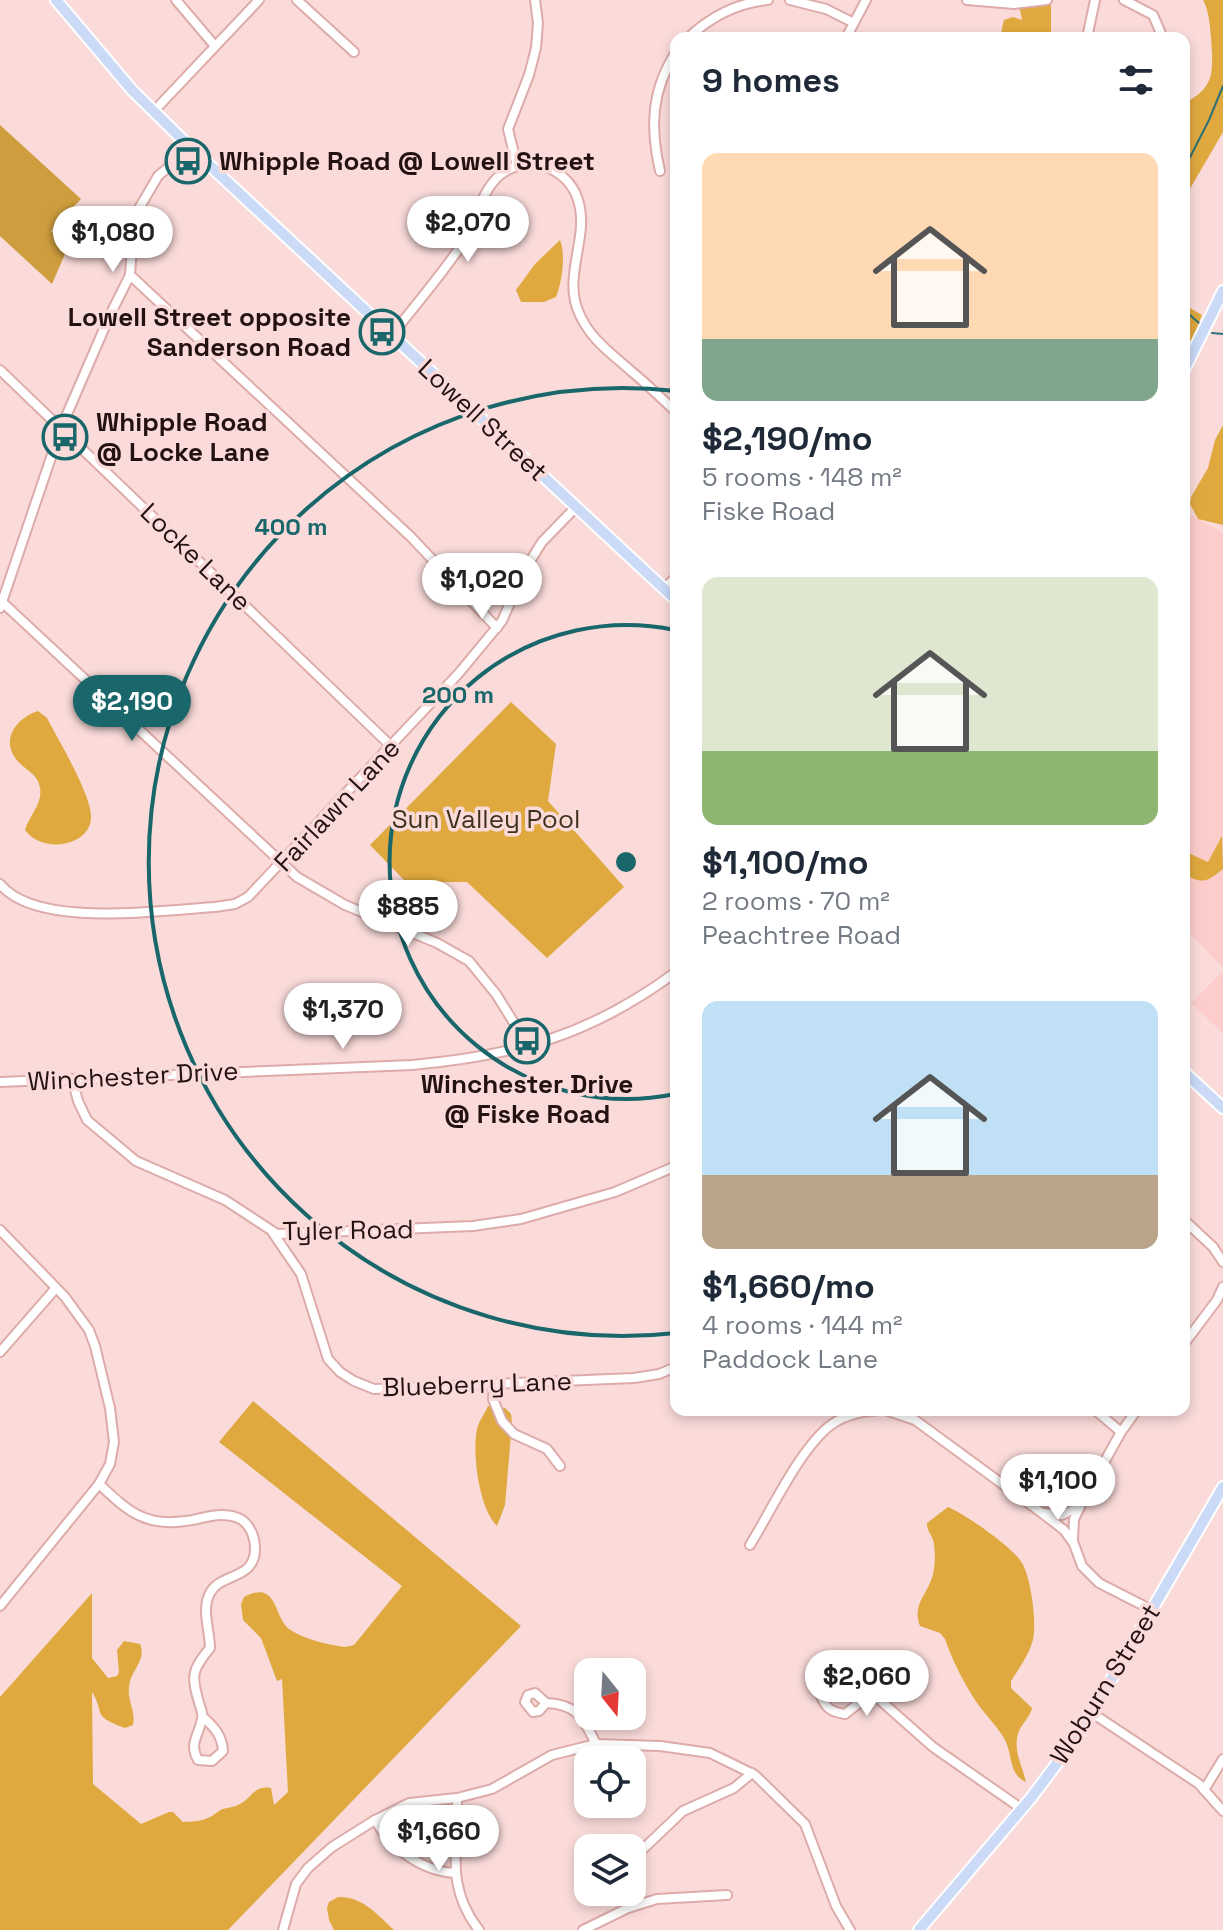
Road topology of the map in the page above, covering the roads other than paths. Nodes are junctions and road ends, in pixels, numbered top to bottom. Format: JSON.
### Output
{"nodes":[{"id":1,"x":56,"y":0,"type":"edge"},
{"id":2,"x":176,"y":0,"type":"edge"},
{"id":3,"x":259,"y":0,"type":"edge"},
{"id":4,"x":297,"y":0,"type":"edge"},
{"id":5,"x":535,"y":0,"type":"edge"},
{"id":6,"x":768,"y":0,"type":"edge"},
{"id":7,"x":790,"y":0,"type":"edge"},
{"id":8,"x":866,"y":0,"type":"edge"},
{"id":9,"x":967,"y":0,"type":"edge"},
{"id":10,"x":1047,"y":0,"type":"edge"},
{"id":11,"x":1095,"y":0,"type":"edge"},
{"id":12,"x":1124,"y":0,"type":"edge"},
{"id":13,"x":854,"y":23,"type":"junction"},
{"id":14,"x":696,"y":32,"type":"edge"},
{"id":15,"x":849,"y":32,"type":"edge"},
{"id":16,"x":1088,"y":32,"type":"edge"},
{"id":17,"x":1160,"y":32,"type":"edge"},
{"id":18,"x":215,"y":46,"type":"junction"},
{"id":19,"x":354,"y":52,"type":"dead end"},
{"id":20,"x":670,"y":63,"type":"edge"},
{"id":21,"x":155,"y":110,"type":"junction"},
{"id":22,"x":191,"y":148,"type":"junction"},
{"id":23,"x":517,"y":166,"type":"junction"},
{"id":24,"x":660,"y":171,"type":"dead end"},
{"id":25,"x":130,"y":275,"type":"junction"},
{"id":26,"x":1223,"y":291,"type":"edge"},
{"id":27,"x":392,"y":335,"type":"junction"},
{"id":28,"x":1190,"y":358,"type":"edge"},
{"id":29,"x":0,"y":370,"type":"edge"},
{"id":30,"x":670,"y":407,"type":"edge"},
{"id":31,"x":61,"y":428,"type":"junction"},
{"id":32,"x":576,"y":507,"type":"junction"},
{"id":33,"x":670,"y":583,"type":"edge"},
{"id":34,"x":664,"y":589,"type":"junction"},
{"id":35,"x":670,"y":594,"type":"edge"},
{"id":36,"x":1,"y":605,"type":"edge"},
{"id":37,"x":497,"y":628,"type":"junction"},
{"id":38,"x":391,"y":746,"type":"junction"},
{"id":39,"x":282,"y":863,"type":"junction"},
{"id":40,"x":0,"y":884,"type":"edge"},
{"id":41,"x":670,"y":976,"type":"edge"},
{"id":42,"x":529,"y":1047,"type":"junction"},
{"id":43,"x":1190,"y":1078,"type":"edge"},
{"id":44,"x":72,"y":1079,"type":"junction"},
{"id":45,"x":0,"y":1082,"type":"edge"},
{"id":46,"x":1223,"y":1108,"type":"edge"},
{"id":47,"x":670,"y":1169,"type":"edge"},
{"id":48,"x":1190,"y":1226,"type":"edge"},
{"id":49,"x":0,"y":1230,"type":"edge"},
{"id":50,"x":273,"y":1233,"type":"junction"},
{"id":51,"x":1223,"y":1262,"type":"edge"},
{"id":52,"x":1223,"y":1287,"type":"edge"},
{"id":53,"x":56,"y":1288,"type":"junction"},
{"id":54,"x":1190,"y":1336,"type":"edge"},
{"id":55,"x":0,"y":1352,"type":"edge"},
{"id":56,"x":670,"y":1369,"type":"edge"},
{"id":57,"x":494,"y":1385,"type":"junction"},
{"id":58,"x":851,"y":1416,"type":"edge"},
{"id":59,"x":902,"y":1416,"type":"edge"},
{"id":60,"x":1102,"y":1416,"type":"edge"},
{"id":61,"x":1133,"y":1416,"type":"edge"},
{"id":62,"x":1121,"y":1432,"type":"junction"},
{"id":63,"x":560,"y":1466,"type":"dead end"},
{"id":64,"x":99,"y":1484,"type":"junction"},
{"id":65,"x":1223,"y":1487,"type":"edge"},
{"id":66,"x":1080,"y":1506,"type":"junction"},
{"id":67,"x":1042,"y":1513,"type":"junction"},
{"id":68,"x":1074,"y":1544,"type":"junction"},
{"id":69,"x":750,"y":1545,"type":"dead end"},
{"id":70,"x":0,"y":1606,"type":"edge"},
{"id":71,"x":1152,"y":1610,"type":"junction"},
{"id":72,"x":872,"y":1693,"type":"junction"},
{"id":73,"x":546,"y":1703,"type":"dead end"},
{"id":74,"x":1092,"y":1713,"type":"junction"},
{"id":75,"x":203,"y":1717,"type":"junction"},
{"id":76,"x":596,"y":1744,"type":"junction"},
{"id":77,"x":1223,"y":1759,"type":"edge"},
{"id":78,"x":752,"y":1773,"type":"junction"},
{"id":79,"x":1204,"y":1790,"type":"junction"},
{"id":80,"x":457,"y":1798,"type":"junction"},
{"id":81,"x":1022,"y":1809,"type":"junction"},
{"id":82,"x":1223,"y":1811,"type":"edge"},
{"id":83,"x":375,"y":1820,"type":"junction"},
{"id":84,"x":646,"y":1846,"type":"edge"},
{"id":85,"x":455,"y":1873,"type":"junction"},
{"id":86,"x":727,"y":1895,"type":"dead end"},
{"id":87,"x":628,"y":1908,"type":"joint"},
{"id":88,"x":283,"y":1930,"type":"edge"},
{"id":89,"x":479,"y":1930,"type":"edge"},
{"id":90,"x":583,"y":1930,"type":"edge"},
{"id":91,"x":850,"y":1930,"type":"edge"},
{"id":92,"x":919,"y":1930,"type":"edge"}],
"edges":[{"from":1,"to":21,"type":"main road","name":"Lowell Street"},
{"from":2,"to":18,"type":"street"},
{"from":3,"to":18,"type":"street"},
{"from":4,"to":19,"type":"street"},
{"from":5,"to":23,"type":"street"},
{"from":6,"to":14,"type":"street"},
{"from":7,"to":13,"type":"street"},
{"from":8,"to":13,"type":"street"},
{"from":9,"to":10,"type":"street"},
{"from":11,"to":16,"type":"street"},
{"from":12,"to":17,"type":"street"},
{"from":13,"to":15,"type":"street"},
{"from":18,"to":21,"type":"street"},
{"from":20,"to":24,"type":"street"},
{"from":21,"to":22,"type":"main road","name":"Lowell Street"},
{"from":22,"to":25,"type":"street"},
{"from":22,"to":27,"type":"main road","name":"Lowell Street"},
{"from":23,"to":27,"type":"street"},
{"from":23,"to":30,"type":"street"},
{"from":25,"to":31,"type":"street"},
{"from":25,"to":37,"type":"street"},
{"from":26,"to":28,"type":"main road"},
{"from":27,"to":32,"type":"main road","name":"Lowell Street"},
{"from":29,"to":31,"type":"street","name":"Locke Lane"},
{"from":31,"to":36,"type":"street"},
{"from":31,"to":38,"type":"street","name":"Locke Lane"},
{"from":32,"to":34,"type":"main road","name":"Lowell Street"},
{"from":32,"to":37,"type":"street","name":"Fairlawn Lane"},
{"from":33,"to":34,"type":"street"},
{"from":34,"to":35,"type":"main road","name":"Lowell Street"},
{"from":36,"to":39,"type":"street"},
{"from":37,"to":38,"type":"street","name":"Fairlawn Lane"},
{"from":38,"to":39,"type":"street","name":"Fairlawn Lane"},
{"from":39,"to":40,"type":"street","name":"Fairlawn Lane"},
{"from":39,"to":42,"type":"street"},
{"from":41,"to":42,"type":"street","name":"Winchester Drive"},
{"from":42,"to":44,"type":"street","name":"Winchester Drive"},
{"from":43,"to":46,"type":"main road"},
{"from":44,"to":45,"type":"street","name":"Winchester Drive"},
{"from":44,"to":50,"type":"street","name":"Tyler Road"},
{"from":47,"to":50,"type":"street","name":"Tyler Road"},
{"from":48,"to":51,"type":"street"},
{"from":49,"to":53,"type":"street"},
{"from":50,"to":57,"type":"street","name":"Blueberry Lane"},
{"from":52,"to":54,"type":"street"},
{"from":53,"to":55,"type":"street"},
{"from":53,"to":64,"type":"street"},
{"from":56,"to":57,"type":"street","name":"Blueberry Lane"},
{"from":57,"to":63,"type":"street"},
{"from":58,"to":69,"type":"street"},
{"from":59,"to":67,"type":"street"},
{"from":60,"to":62,"type":"street"},
{"from":61,"to":62,"type":"street"},
{"from":62,"to":66,"type":"street"},
{"from":64,"to":70,"type":"street"},
{"from":64,"to":75,"type":"street"},
{"from":65,"to":71,"type":"main road","name":"Woburn Street"},
{"from":66,"to":67,"type":"street"},
{"from":66,"to":68,"type":"street"},
{"from":67,"to":68,"type":"street"},
{"from":68,"to":71,"type":"street"},
{"from":71,"to":74,"type":"main road","name":"Woburn Street"},
{"from":72,"to":72,"type":"street"},
{"from":72,"to":81,"type":"street"},
{"from":73,"to":76,"type":"street"},
{"from":74,"to":79,"type":"street"},
{"from":74,"to":81,"type":"main road","name":"Woburn Street"},
{"from":75,"to":75,"type":"street"},
{"from":76,"to":78,"type":"street"},
{"from":76,"to":80,"type":"street"},
{"from":77,"to":79,"type":"street"},
{"from":78,"to":84,"type":"street"},
{"from":78,"to":91,"type":"street"},
{"from":79,"to":82,"type":"street"},
{"from":80,"to":83,"type":"street"},
{"from":80,"to":85,"type":"street"},
{"from":81,"to":92,"type":"main road","name":"Woburn Street"},
{"from":83,"to":85,"type":"street"},
{"from":83,"to":88,"type":"street"},
{"from":85,"to":89,"type":"street"},
{"from":86,"to":87,"type":"street"},
{"from":87,"to":90,"type":"street"}]}
